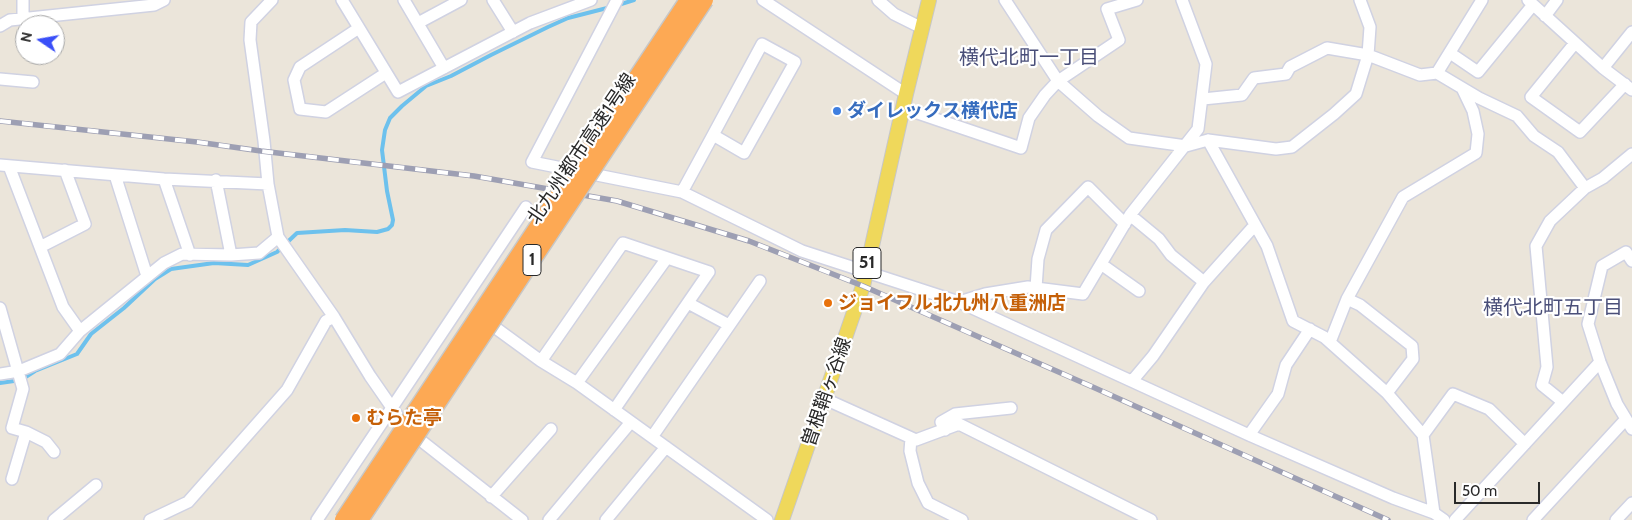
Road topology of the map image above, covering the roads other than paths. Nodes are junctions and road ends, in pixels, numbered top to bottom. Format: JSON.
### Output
{"nodes":[{"id":1,"x":23,"y":0,"type":"edge"},
{"id":2,"x":272,"y":0,"type":"edge"},
{"id":3,"x":342,"y":0,"type":"edge"},
{"id":4,"x":404,"y":0,"type":"edge"},
{"id":5,"x":461,"y":0,"type":"edge"},
{"id":6,"x":493,"y":0,"type":"edge"},
{"id":7,"x":592,"y":0,"type":"edge"},
{"id":8,"x":617,"y":0,"type":"edge"},
{"id":9,"x":681,"y":0,"type":"edge"},
{"id":10,"x":688,"y":0,"type":"edge"},
{"id":11,"x":707,"y":0,"type":"edge"},
{"id":12,"x":763,"y":0,"type":"edge"},
{"id":13,"x":878,"y":0,"type":"edge"},
{"id":14,"x":929,"y":0,"type":"edge"},
{"id":15,"x":1005,"y":0,"type":"edge"},
{"id":16,"x":1137,"y":0,"type":"edge"},
{"id":17,"x":1182,"y":0,"type":"edge"},
{"id":18,"x":1360,"y":0,"type":"edge"},
{"id":19,"x":1482,"y":0,"type":"edge"},
{"id":20,"x":1557,"y":0,"type":"edge"},
{"id":21,"x":156,"y":2,"type":"edge"},
{"id":22,"x":1530,"y":3,"type":"edge"},
{"id":23,"x":1104,"y":4,"type":"edge"},
{"id":24,"x":23,"y":15,"type":"edge"},
{"id":25,"x":48,"y":15,"type":"edge"},
{"id":26,"x":1544,"y":16,"type":"junction"},
{"id":27,"x":15,"y":19,"type":"edge"},
{"id":28,"x":418,"y":23,"type":"junction"},
{"id":29,"x":0,"y":26,"type":"edge"},
{"id":30,"x":359,"y":28,"type":"junction"},
{"id":31,"x":922,"y":28,"type":"junction"},
{"id":32,"x":513,"y":32,"type":"junction"},
{"id":33,"x":1632,"y":32,"type":"edge"},
{"id":34,"x":1575,"y":43,"type":"junction"},
{"id":35,"x":1450,"y":53,"type":"junction"},
{"id":36,"x":1368,"y":55,"type":"junction"},
{"id":37,"x":444,"y":68,"type":"junction"},
{"id":38,"x":1603,"y":68,"type":"junction"},
{"id":39,"x":386,"y":73,"type":"junction"},
{"id":40,"x":1437,"y":73,"type":"junction"},
{"id":41,"x":0,"y":79,"type":"edge"},
{"id":42,"x":1058,"y":81,"type":"junction"},
{"id":43,"x":33,"y":82,"type":"dead end"},
{"id":44,"x":1628,"y":87,"type":"edge"},
{"id":45,"x":1462,"y":88,"type":"junction"},
{"id":46,"x":1203,"y":99,"type":"junction"},
{"id":47,"x":904,"y":101,"type":"junction"},
{"id":48,"x":627,"y":123,"type":"dead end"},
{"id":49,"x":596,"y":127,"type":"dead end"},
{"id":50,"x":713,"y":135,"type":"junction"},
{"id":51,"x":1208,"y":140,"type":"junction"},
{"id":52,"x":1186,"y":146,"type":"junction"},
{"id":53,"x":1632,"y":154,"type":"edge"},
{"id":54,"x":4,"y":165,"type":"edge"},
{"id":55,"x":65,"y":170,"type":"junction"},
{"id":56,"x":115,"y":175,"type":"junction"},
{"id":57,"x":164,"y":179,"type":"junction"},
{"id":58,"x":216,"y":180,"type":"junction"},
{"id":59,"x":268,"y":184,"type":"junction"},
{"id":60,"x":1585,"y":188,"type":"junction"},
{"id":61,"x":682,"y":192,"type":"junction"},
{"id":62,"x":526,"y":207,"type":"dead end"},
{"id":63,"x":1128,"y":220,"type":"junction"},
{"id":64,"x":1255,"y":225,"type":"junction"},
{"id":65,"x":278,"y":237,"type":"junction"},
{"id":66,"x":521,"y":240,"type":"dead end"},
{"id":67,"x":40,"y":247,"type":"junction"},
{"id":68,"x":190,"y":254,"type":"junction"},
{"id":69,"x":232,"y":255,"type":"junction"},
{"id":70,"x":667,"y":258,"type":"junction"},
{"id":71,"x":1632,"y":261,"type":"edge"},
{"id":72,"x":1101,"y":264,"type":"junction"},
{"id":73,"x":533,"y":267,"type":"dead end"},
{"id":74,"x":866,"y":271,"type":"junction"},
{"id":75,"x":147,"y":276,"type":"junction"},
{"id":76,"x":760,"y":281,"type":"dead end"},
{"id":77,"x":1204,"y":282,"type":"junction"},
{"id":78,"x":1036,"y":288,"type":"junction"},
{"id":79,"x":1139,"y":292,"type":"dead end"},
{"id":80,"x":1347,"y":299,"type":"junction"},
{"id":81,"x":959,"y":302,"type":"junction"},
{"id":82,"x":688,"y":303,"type":"junction"},
{"id":83,"x":0,"y":308,"type":"edge"},
{"id":84,"x":334,"y":317,"type":"junction"},
{"id":85,"x":729,"y":325,"type":"junction"},
{"id":86,"x":493,"y":326,"type":"junction"},
{"id":87,"x":1310,"y":329,"type":"junction"},
{"id":88,"x":80,"y":331,"type":"junction"},
{"id":89,"x":1330,"y":342,"type":"junction"},
{"id":90,"x":541,"y":361,"type":"junction"},
{"id":91,"x":1600,"y":362,"type":"junction"},
{"id":92,"x":0,"y":374,"type":"edge"},
{"id":93,"x":21,"y":378,"type":"junction"},
{"id":94,"x":1132,"y":381,"type":"junction"},
{"id":95,"x":577,"y":383,"type":"junction"},
{"id":96,"x":1387,"y":393,"type":"junction"},
{"id":97,"x":825,"y":399,"type":"junction"},
{"id":98,"x":1563,"y":402,"type":"junction"},
{"id":99,"x":392,"y":408,"type":"junction"},
{"id":100,"x":1011,"y":408,"type":"dead end"},
{"id":101,"x":614,"y":410,"type":"junction"},
{"id":102,"x":631,"y":422,"type":"junction"},
{"id":103,"x":1629,"y":424,"type":"edge"},
{"id":104,"x":404,"y":425,"type":"junction"},
{"id":105,"x":551,"y":429,"type":"dead end"},
{"id":106,"x":945,"y":430,"type":"junction"},
{"id":107,"x":26,"y":432,"type":"junction"},
{"id":108,"x":1249,"y":435,"type":"junction"},
{"id":109,"x":1422,"y":435,"type":"junction"},
{"id":110,"x":652,"y":437,"type":"junction"},
{"id":111,"x":911,"y":438,"type":"junction"},
{"id":112,"x":419,"y":439,"type":"junction"},
{"id":113,"x":1525,"y":444,"type":"junction"},
{"id":114,"x":666,"y":447,"type":"junction"},
{"id":115,"x":54,"y":452,"type":"dead end"},
{"id":116,"x":12,"y":479,"type":"dead end"},
{"id":117,"x":96,"y":485,"type":"dead end"},
{"id":118,"x":491,"y":497,"type":"junction"},
{"id":119,"x":1632,"y":503,"type":"edge"},
{"id":120,"x":1439,"y":516,"type":"edge"},
{"id":121,"x":54,"y":520,"type":"edge"},
{"id":122,"x":150,"y":520,"type":"edge"},
{"id":123,"x":317,"y":520,"type":"edge"},
{"id":124,"x":342,"y":520,"type":"edge"},
{"id":125,"x":360,"y":520,"type":"edge"},
{"id":126,"x":365,"y":520,"type":"edge"},
{"id":127,"x":522,"y":520,"type":"edge"},
{"id":128,"x":549,"y":520,"type":"edge"},
{"id":129,"x":606,"y":520,"type":"edge"},
{"id":130,"x":767,"y":520,"type":"edge"},
{"id":131,"x":782,"y":520,"type":"edge"},
{"id":132,"x":962,"y":520,"type":"edge"},
{"id":133,"x":1150,"y":520,"type":"edge"},
{"id":134,"x":1455,"y":520,"type":"edge"},
{"id":135,"x":1532,"y":520,"type":"edge"},
{"id":136,"x":1616,"y":520,"type":"edge"}],
"edges":[{"from":1,"to":24,"type":"street"},
{"from":2,"to":59,"type":"street"},
{"from":3,"to":30,"type":"street"},
{"from":4,"to":28,"type":"street"},
{"from":5,"to":28,"type":"street"},
{"from":6,"to":32,"type":"street"},
{"from":7,"to":32,"type":"street"},
{"from":8,"to":61,"type":"street"},
{"from":9,"to":49,"type":"street"},
{"from":10,"to":124,"type":"highway","name":"北九州都市高速1号線","number":"1","bridge":true},
{"from":11,"to":48,"type":"street"},
{"from":11,"to":125,"type":"highway","name":"北九州都市高速1号線","number":"1","bridge":true},
{"from":12,"to":47,"type":"street"},
{"from":13,"to":31,"type":"street"},
{"from":14,"to":31,"type":"main road","name":"曽根鞘ヶ谷線","number":"51"},
{"from":15,"to":42,"type":"street"},
{"from":16,"to":23,"type":"street"},
{"from":17,"to":46,"type":"street"},
{"from":18,"to":36,"type":"street"},
{"from":19,"to":35,"type":"street"},
{"from":20,"to":26,"type":"street"},
{"from":21,"to":25,"type":"street"},
{"from":22,"to":26,"type":"street"},
{"from":22,"to":35,"type":"street"},
{"from":23,"to":42,"type":"street"},
{"from":26,"to":34,"type":"street"},
{"from":27,"to":29,"type":"street"},
{"from":28,"to":37,"type":"street"},
{"from":30,"to":39,"type":"street"},
{"from":30,"to":39,"type":"street"},
{"from":31,"to":47,"type":"main road","name":"曽根鞘ヶ谷線","number":"51"},
{"from":32,"to":37,"type":"street"},
{"from":33,"to":38,"type":"street"},
{"from":34,"to":38,"type":"street"},
{"from":34,"to":44,"type":"street"},
{"from":35,"to":40,"type":"street"},
{"from":36,"to":40,"type":"street"},
{"from":36,"to":46,"type":"street"},
{"from":36,"to":51,"type":"street"},
{"from":37,"to":39,"type":"street"},
{"from":38,"to":44,"type":"street"},
{"from":40,"to":45,"type":"street"},
{"from":41,"to":43,"type":"street"},
{"from":42,"to":47,"type":"street"},
{"from":42,"to":52,"type":"street"},
{"from":45,"to":60,"type":"street"},
{"from":45,"to":80,"type":"street"},
{"from":46,"to":52,"type":"street"},
{"from":47,"to":74,"type":"main road","name":"曽根鞘ヶ谷線","number":"51"},
{"from":50,"to":50,"type":"street"},
{"from":50,"to":61,"type":"street"},
{"from":51,"to":52,"type":"street"},
{"from":51,"to":64,"type":"street"},
{"from":52,"to":63,"type":"street"},
{"from":53,"to":60,"type":"street"},
{"from":54,"to":55,"type":"street"},
{"from":54,"to":67,"type":"street"},
{"from":55,"to":56,"type":"street"},
{"from":55,"to":67,"type":"street"},
{"from":56,"to":57,"type":"street"},
{"from":56,"to":75,"type":"street"},
{"from":57,"to":58,"type":"street"},
{"from":57,"to":68,"type":"street"},
{"from":58,"to":59,"type":"street"},
{"from":58,"to":69,"type":"street"},
{"from":59,"to":65,"type":"street"},
{"from":60,"to":98,"type":"street"},
{"from":61,"to":74,"type":"street"},
{"from":62,"to":99,"type":"street"},
{"from":63,"to":72,"type":"street"},
{"from":63,"to":77,"type":"street"},
{"from":63,"to":78,"type":"street"},
{"from":64,"to":77,"type":"street"},
{"from":64,"to":87,"type":"street"},
{"from":65,"to":69,"type":"street"},
{"from":65,"to":84,"type":"street"},
{"from":66,"to":104,"type":"street"},
{"from":67,"to":88,"type":"street"},
{"from":68,"to":69,"type":"street"},
{"from":68,"to":75,"type":"street"},
{"from":70,"to":82,"type":"street"},
{"from":70,"to":90,"type":"street"},
{"from":70,"to":95,"type":"street"},
{"from":71,"to":91,"type":"street"},
{"from":72,"to":78,"type":"street"},
{"from":72,"to":79,"type":"street"},
{"from":73,"to":86,"type":"street"},
{"from":74,"to":81,"type":"street"},
{"from":74,"to":97,"type":"main road","name":"曽根鞘ヶ谷線","number":"51"},
{"from":75,"to":88,"type":"street"},
{"from":76,"to":85,"type":"street"},
{"from":77,"to":94,"type":"street"},
{"from":78,"to":81,"type":"street"},
{"from":80,"to":89,"type":"street"},
{"from":80,"to":96,"type":"street"},
{"from":81,"to":94,"type":"street"},
{"from":82,"to":85,"type":"street"},
{"from":82,"to":101,"type":"street"},
{"from":83,"to":93,"type":"street"},
{"from":84,"to":99,"type":"street"},
{"from":84,"to":122,"type":"street"},
{"from":85,"to":110,"type":"street"},
{"from":86,"to":90,"type":"street"},
{"from":86,"to":112,"type":"street"},
{"from":87,"to":89,"type":"street"},
{"from":87,"to":108,"type":"street"},
{"from":88,"to":93,"type":"street"},
{"from":89,"to":96,"type":"street"},
{"from":90,"to":95,"type":"street"},
{"from":91,"to":98,"type":"street"},
{"from":91,"to":103,"type":"street"},
{"from":92,"to":93,"type":"street"},
{"from":93,"to":107,"type":"street"},
{"from":94,"to":108,"type":"street"},
{"from":95,"to":101,"type":"street"},
{"from":96,"to":109,"type":"street"},
{"from":97,"to":111,"type":"street"},
{"from":97,"to":131,"type":"main road","name":"曽根鞘ヶ谷線","number":"51"},
{"from":98,"to":113,"type":"street"},
{"from":99,"to":104,"type":"street"},
{"from":99,"to":123,"type":"street"},
{"from":100,"to":106,"type":"street"},
{"from":101,"to":102,"type":"street"},
{"from":102,"to":110,"type":"street"},
{"from":102,"to":128,"type":"street"},
{"from":103,"to":135,"type":"street"},
{"from":104,"to":112,"type":"street"},
{"from":104,"to":124,"type":"street"},
{"from":105,"to":118,"type":"street"},
{"from":106,"to":111,"type":"street"},
{"from":106,"to":133,"type":"street"},
{"from":107,"to":115,"type":"street"},
{"from":107,"to":116,"type":"street"},
{"from":108,"to":120,"type":"street"},
{"from":109,"to":113,"type":"street"},
{"from":109,"to":120,"type":"street"},
{"from":110,"to":114,"type":"street"},
{"from":111,"to":132,"type":"street"},
{"from":112,"to":118,"type":"street"},
{"from":112,"to":126,"type":"street"},
{"from":113,"to":134,"type":"street"},
{"from":114,"to":129,"type":"street"},
{"from":114,"to":130,"type":"street"},
{"from":117,"to":121,"type":"street"},
{"from":118,"to":127,"type":"street"},
{"from":119,"to":136,"type":"street"}]}
